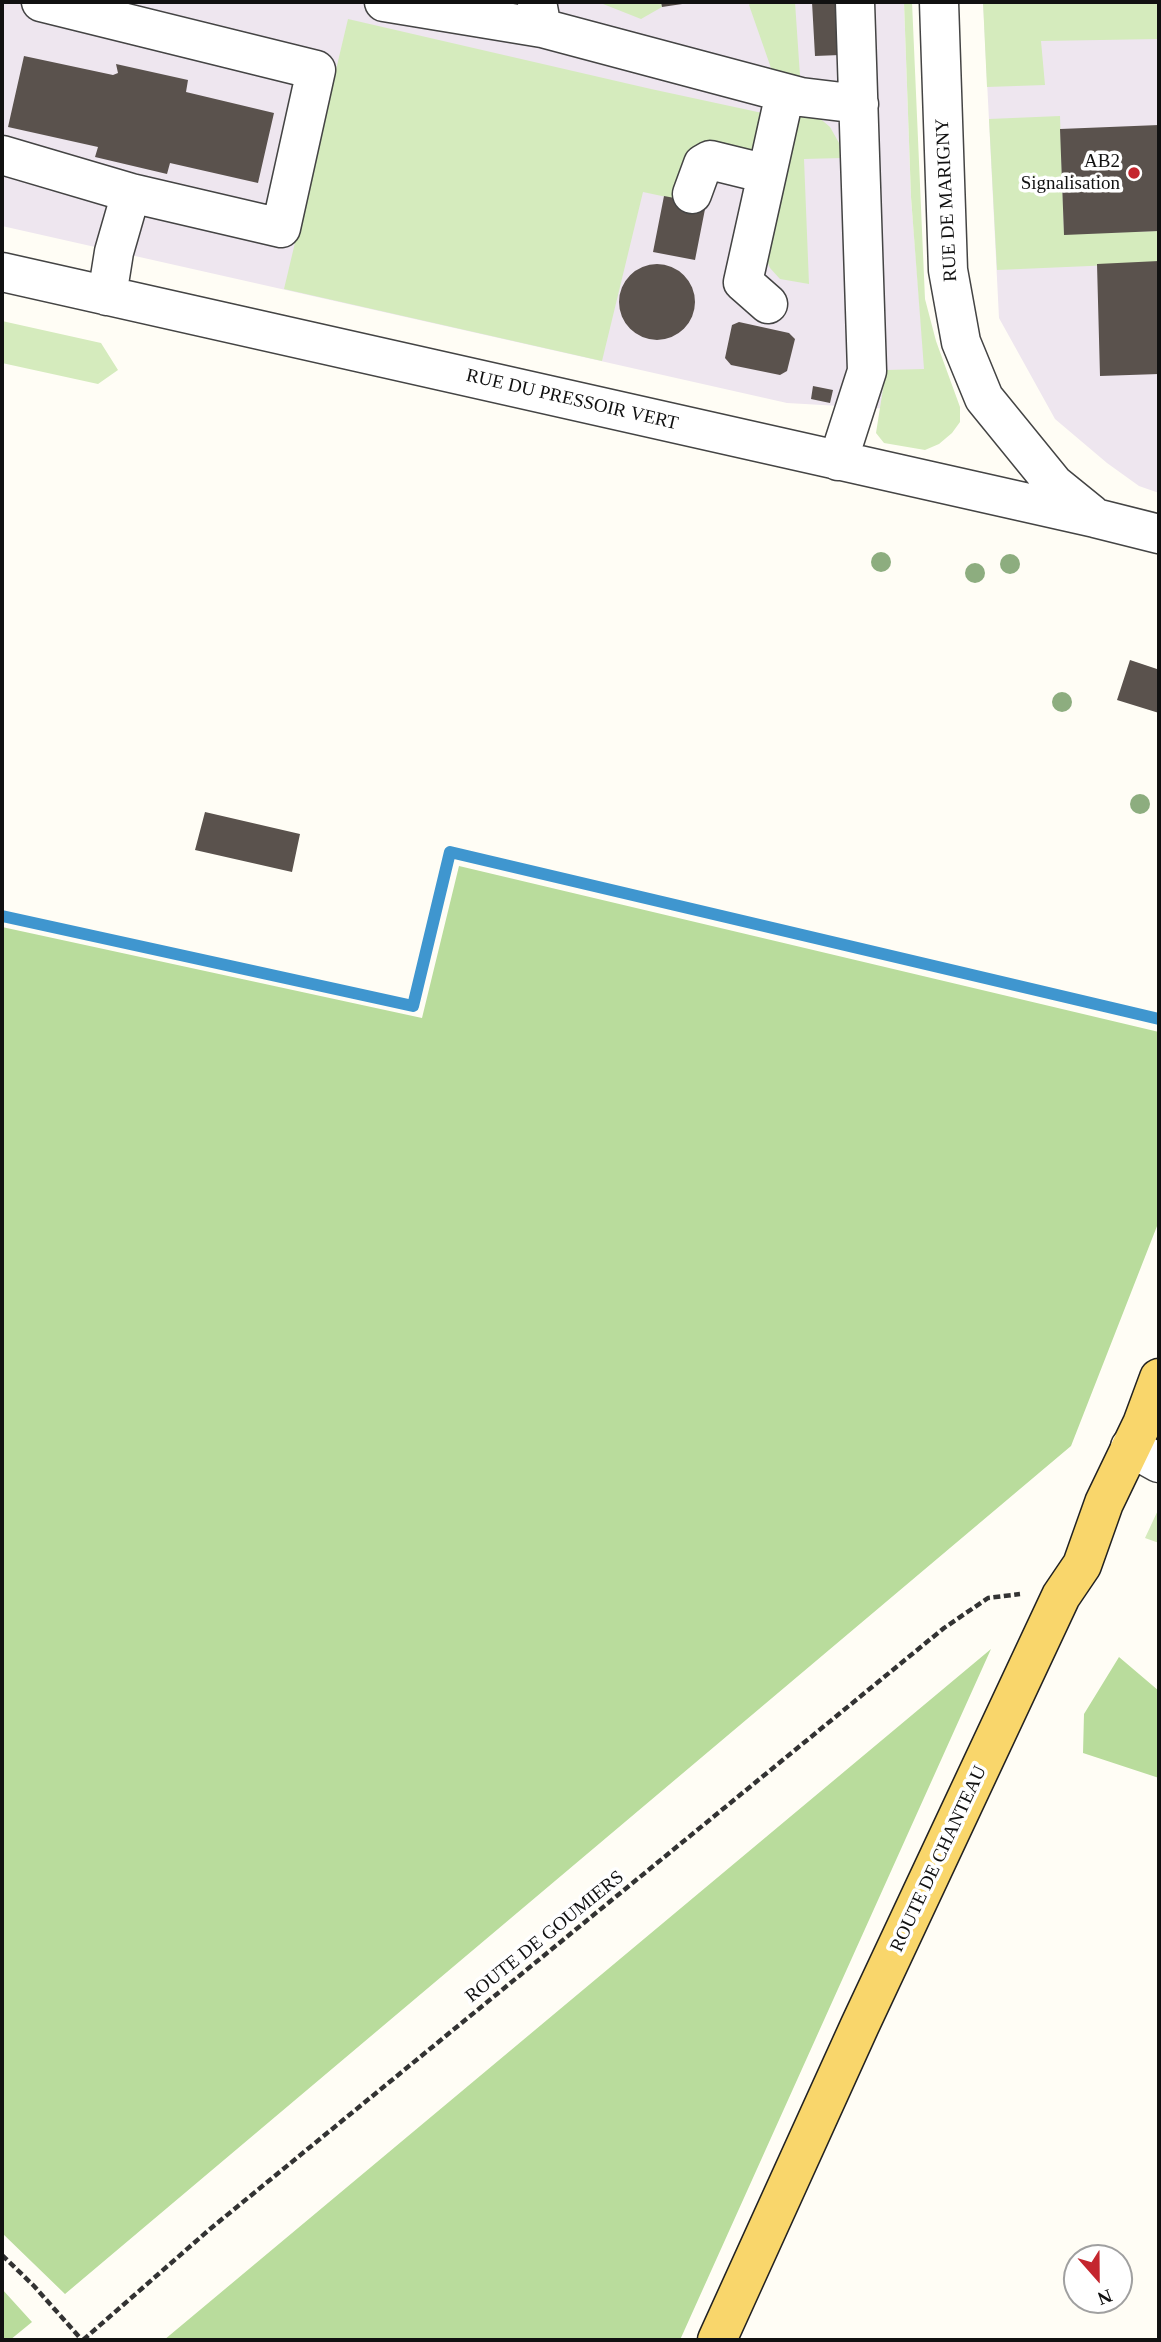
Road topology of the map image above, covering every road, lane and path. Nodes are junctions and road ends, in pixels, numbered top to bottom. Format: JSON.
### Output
{"nodes":[{"id":1,"x":41,"y":2,"type":"edge"},
{"id":2,"x":384,"y":2,"type":"edge"},
{"id":3,"x":856,"y":2,"type":"edge"},
{"id":4,"x":939,"y":2,"type":"edge"},
{"id":5,"x":539,"y":15,"type":"edge"},
{"id":6,"x":785,"y":93,"type":"junction"},
{"id":7,"x":859,"y":104,"type":"junction"},
{"id":8,"x":2,"y":155,"type":"edge"},
{"id":9,"x":767,"y":174,"type":"junction"},
{"id":10,"x":131,"y":193,"type":"junction"},
{"id":11,"x":692,"y":194,"type":"dead end"},
{"id":12,"x":2,"y":272,"type":"edge"},
{"id":13,"x":107,"y":296,"type":"junction"},
{"id":14,"x":768,"y":304,"type":"dead end"},
{"id":15,"x":838,"y":461,"type":"junction"},
{"id":16,"x":1095,"y":518,"type":"junction"},
{"id":17,"x":1153,"y":535,"type":"edge"},
{"id":18,"x":1159,"y":1378,"type":"edge"},
{"id":19,"x":1145,"y":1455,"type":"edge"},
{"id":20,"x":1029,"y":1592,"type":"dead end"},
{"id":21,"x":2,"y":2255,"type":"edge"},
{"id":22,"x":82,"y":2340,"type":"edge"},
{"id":23,"x":717,"y":2340,"type":"edge"}],
"edges":[{"from":1,"to":10,"type":"street"},
{"from":2,"to":5,"type":"street"},
{"from":3,"to":7,"type":"street"},
{"from":4,"to":16,"type":"street","name":"RUE DE MARIGNY"},
{"from":5,"to":6,"type":"street"},
{"from":6,"to":7,"type":"street"},
{"from":6,"to":9,"type":"street"},
{"from":7,"to":15,"type":"street"},
{"from":8,"to":10,"type":"street"},
{"from":9,"to":11,"type":"street"},
{"from":9,"to":14,"type":"street"},
{"from":10,"to":13,"type":"street"},
{"from":12,"to":13,"type":"street","name":"RUE DU PRESSOIR VERT"},
{"from":13,"to":15,"type":"street","name":"RUE DU PRESSOIR VERT"},
{"from":15,"to":16,"type":"street","name":"RUE DU PRESSOIR VERT"},
{"from":16,"to":17,"type":"street","name":"RUE DU PRESSOIR VERT"},
{"from":18,"to":19,"type":"main road","name":"ROUTE DE CHANTEAU"},
{"from":19,"to":23,"type":"main road","name":"ROUTE DE CHANTEAU"},
{"from":20,"to":22,"type":"path","name":"ROUTE DE GOUMIERS"},
{"from":21,"to":22,"type":"path"}]}
